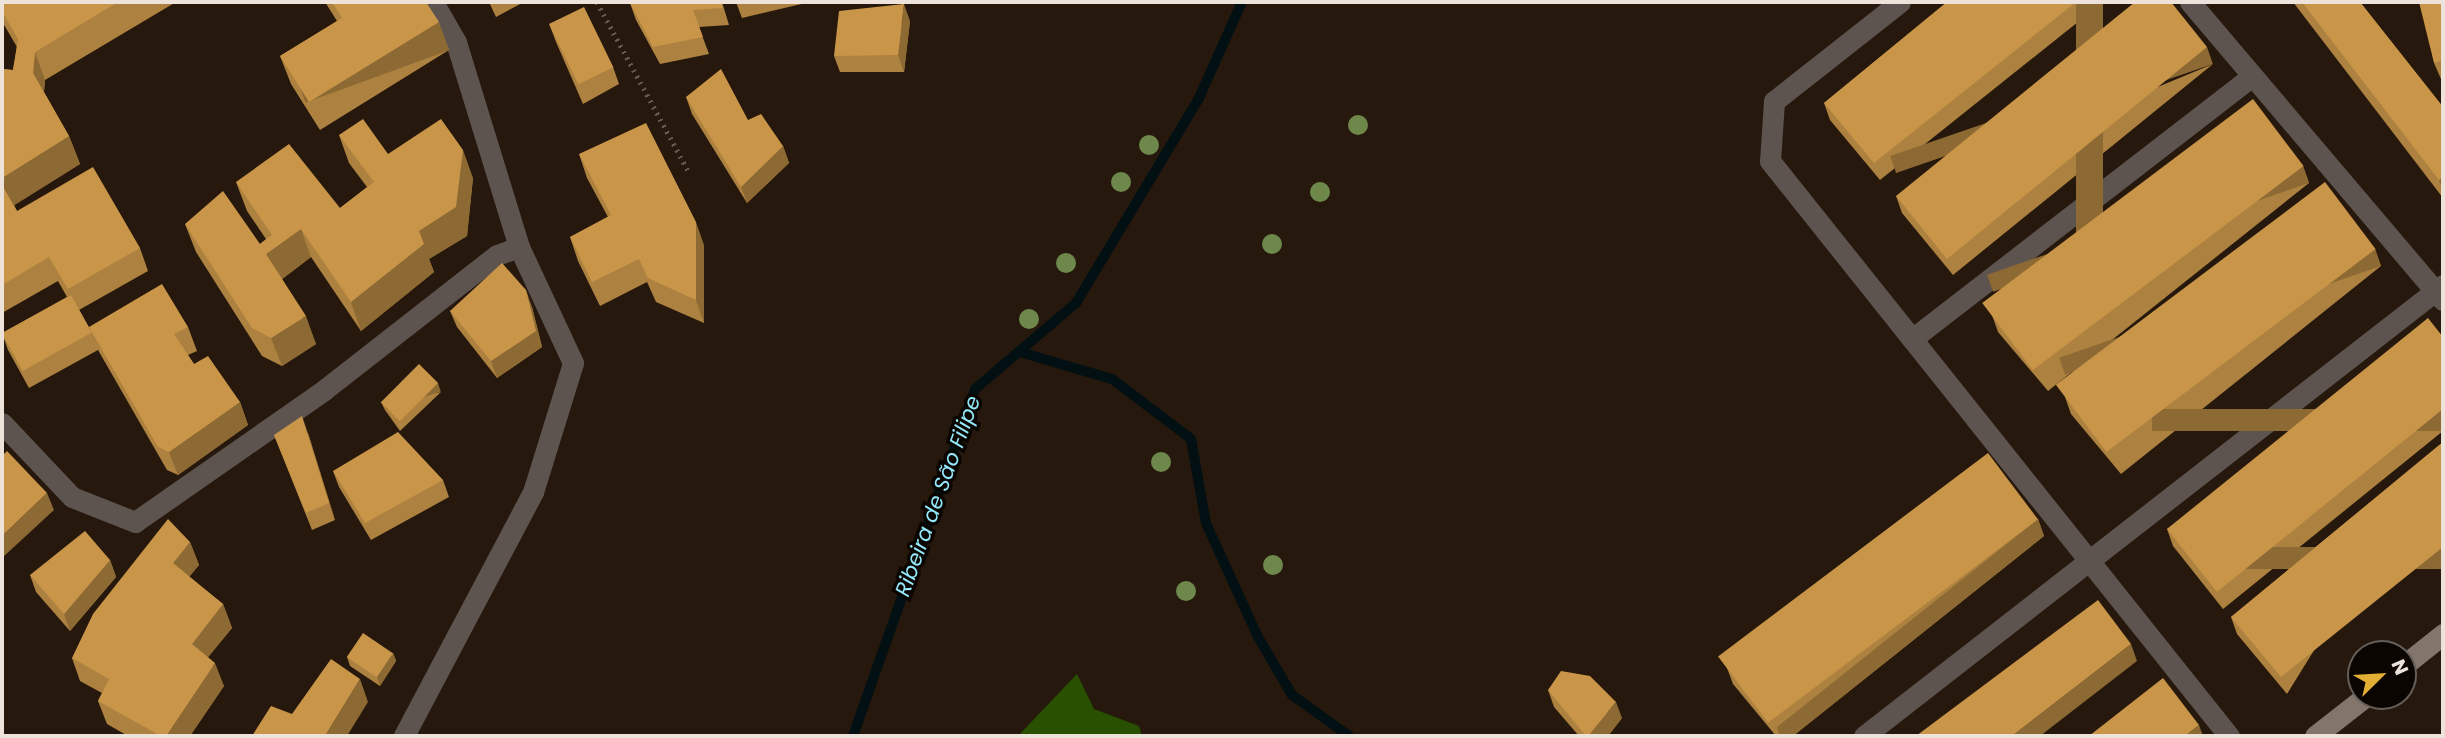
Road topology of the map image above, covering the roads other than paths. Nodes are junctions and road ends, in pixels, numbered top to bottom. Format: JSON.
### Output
{"nodes":[{"id":1,"x":433,"y":2,"type":"edge"},
{"id":2,"x":1900,"y":2,"type":"edge"},
{"id":3,"x":2190,"y":2,"type":"edge"},
{"id":4,"x":2203,"y":2,"type":"edge"},
{"id":5,"x":2210,"y":26,"type":"junction"},
{"id":6,"x":2252,"y":76,"type":"junction"},
{"id":7,"x":519,"y":247,"type":"junction"},
{"id":8,"x":2441,"y":292,"type":"edge"},
{"id":9,"x":1912,"y":340,"type":"junction"},
{"id":10,"x":2,"y":423,"type":"edge"},
{"id":11,"x":2086,"y":562,"type":"junction"},
{"id":12,"x":2443,"y":634,"type":"edge"},
{"id":13,"x":2417,"y":655,"type":"edge"},
{"id":14,"x":2348,"y":710,"type":"edge"},
{"id":15,"x":404,"y":736,"type":"edge"},
{"id":16,"x":1864,"y":736,"type":"edge"},
{"id":17,"x":2229,"y":736,"type":"edge"},
{"id":18,"x":2315,"y":736,"type":"edge"}],
"edges":[{"from":1,"to":7,"type":"street"},
{"from":2,"to":9,"type":"street"},
{"from":3,"to":5,"type":"street"},
{"from":4,"to":5,"type":"street"},
{"from":5,"to":6,"type":"street"},
{"from":6,"to":8,"type":"street"},
{"from":6,"to":9,"type":"street"},
{"from":7,"to":10,"type":"street"},
{"from":7,"to":15,"type":"street"},
{"from":8,"to":11,"type":"street"},
{"from":9,"to":11,"type":"street"},
{"from":11,"to":16,"type":"street"},
{"from":11,"to":17,"type":"street"},
{"from":12,"to":13,"type":"street"},
{"from":14,"to":18,"type":"street"}]}
